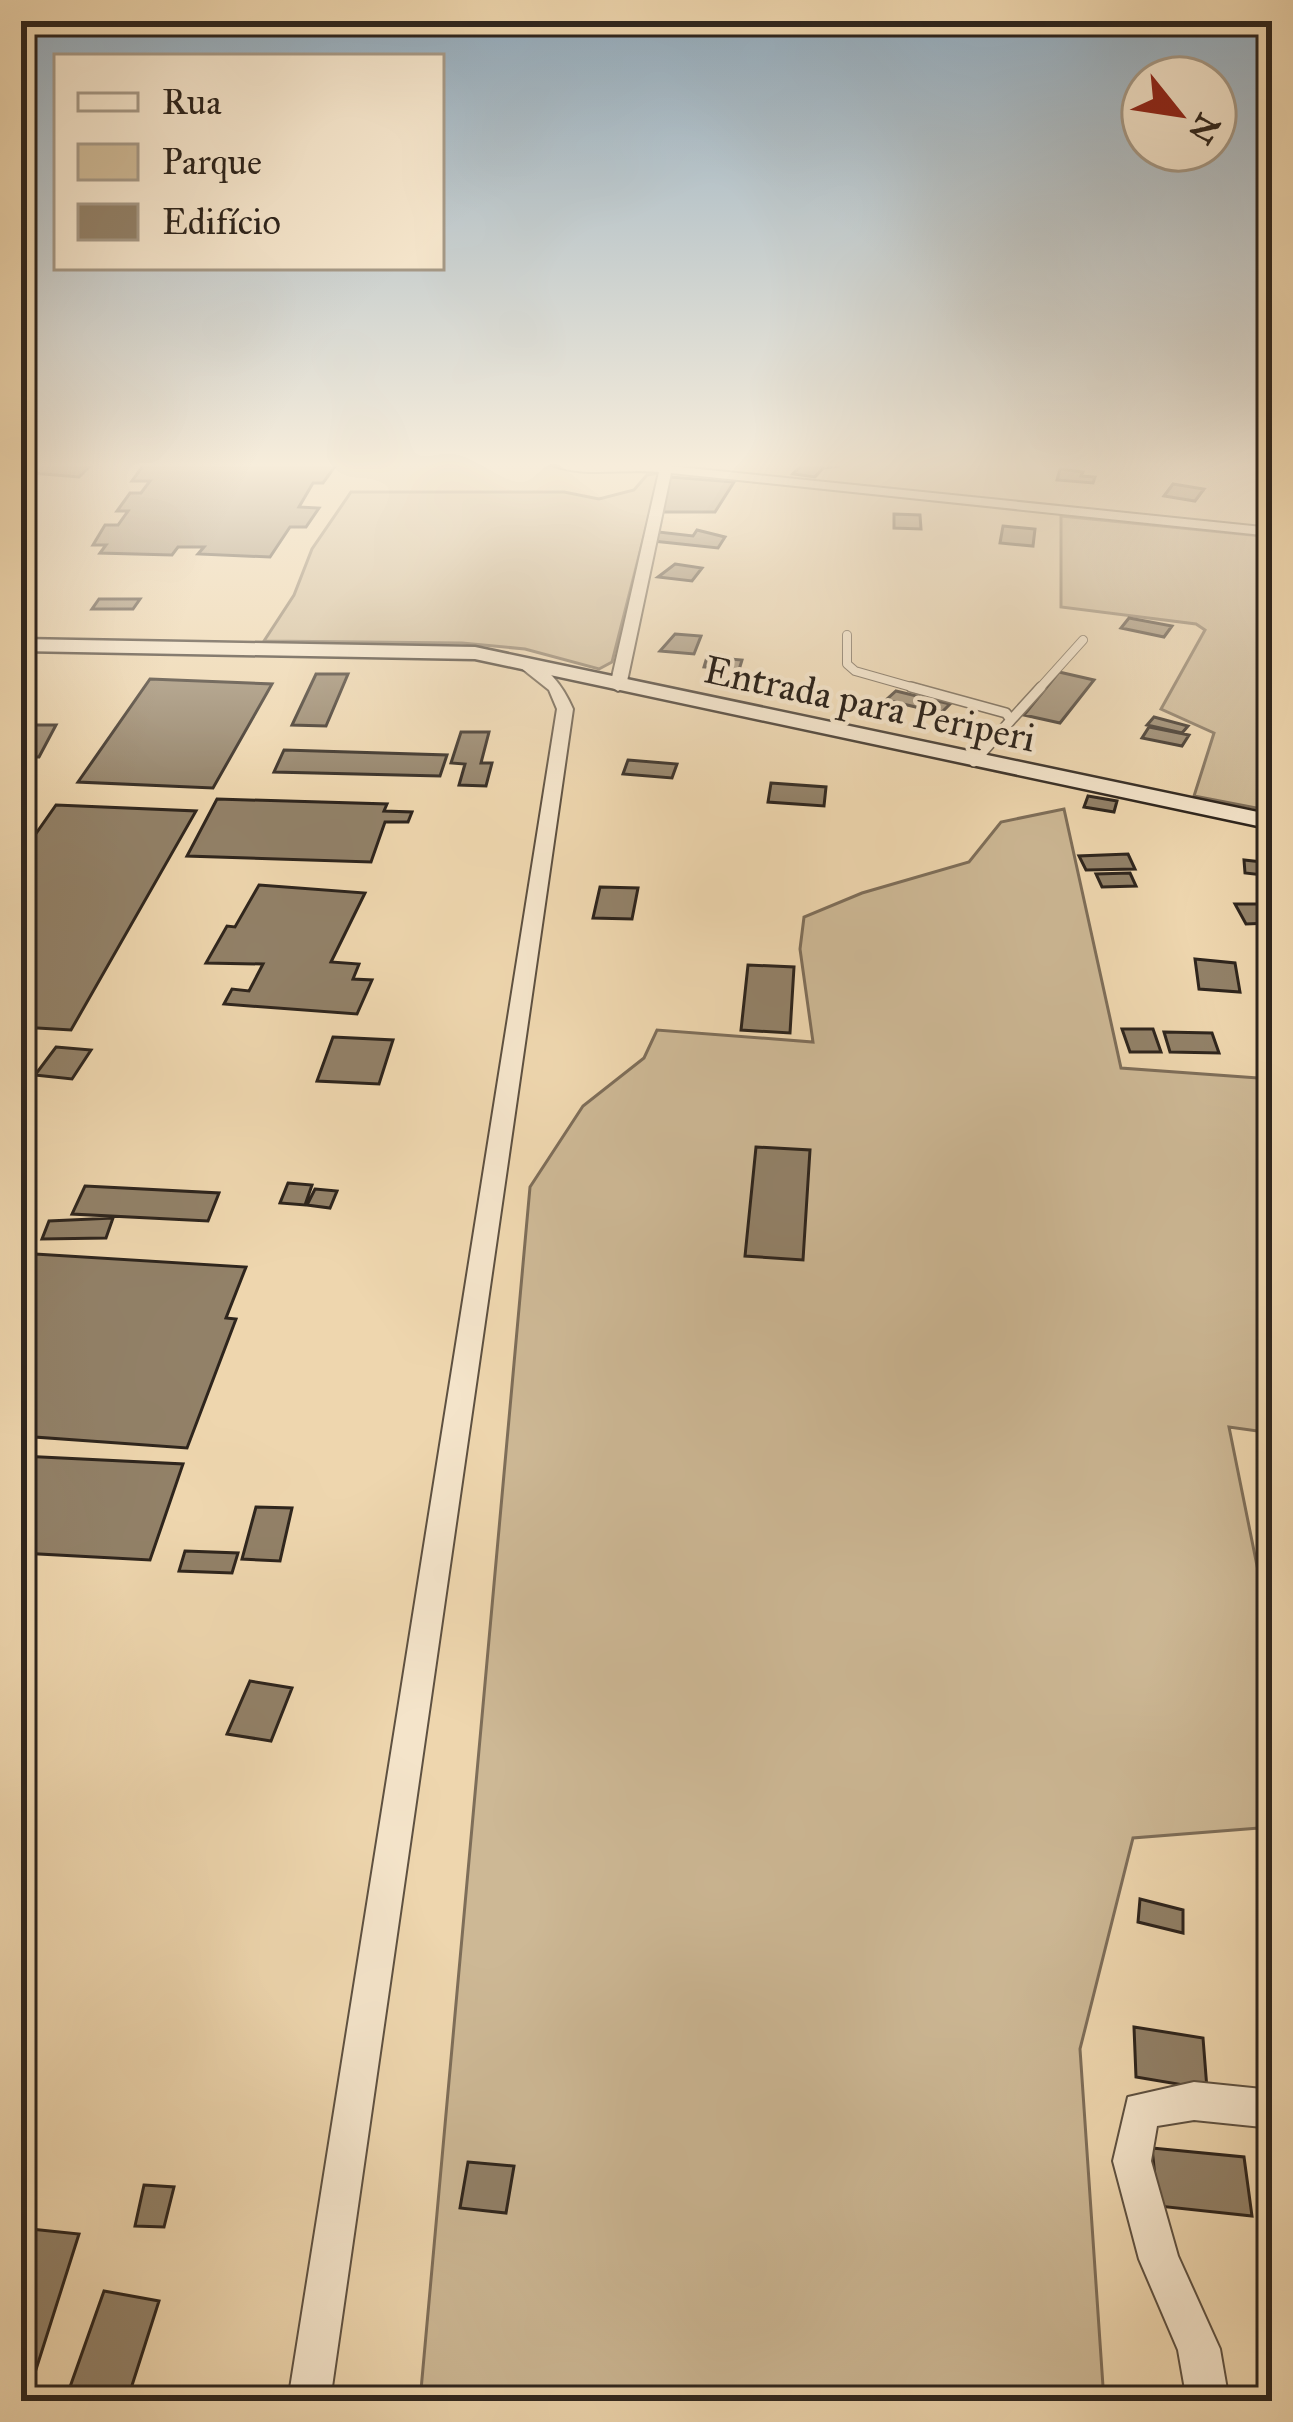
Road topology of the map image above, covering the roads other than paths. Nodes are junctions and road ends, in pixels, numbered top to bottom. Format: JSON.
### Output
{"nodes":[{"id":1,"x":642,"y":576,"type":"edge"},
{"id":2,"x":847,"y":635,"type":"dead end"},
{"id":3,"x":1083,"y":640,"type":"dead end"},
{"id":4,"x":21,"y":645,"type":"edge"},
{"id":5,"x":526,"y":664,"type":"junction"},
{"id":6,"x":618,"y":686,"type":"junction"},
{"id":7,"x":1012,"y":720,"type":"junction"},
{"id":8,"x":974,"y":762,"type":"junction"},
{"id":9,"x":1272,"y":823,"type":"edge"},
{"id":10,"x":1272,"y":2109,"type":"edge"},
{"id":11,"x":309,"y":2401,"type":"edge"},
{"id":12,"x":1208,"y":2401,"type":"edge"}],
"edges":[{"from":1,"to":6,"type":"street"},
{"from":2,"to":7,"type":"lane"},
{"from":3,"to":7,"type":"lane"},
{"from":4,"to":5,"type":"main road","name":"Entrada para Periperi"},
{"from":5,"to":6,"type":"main road","name":"Entrada para Periperi"},
{"from":5,"to":11,"type":"street"},
{"from":6,"to":8,"type":"main road","name":"Entrada para Periperi"},
{"from":7,"to":8,"type":"lane"},
{"from":8,"to":9,"type":"main road","name":"Entrada para Periperi"},
{"from":10,"to":12,"type":"street"}]}
